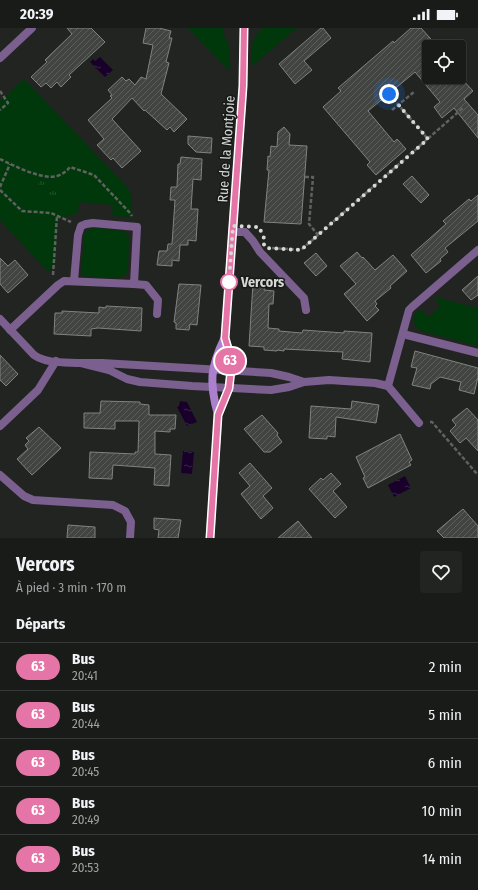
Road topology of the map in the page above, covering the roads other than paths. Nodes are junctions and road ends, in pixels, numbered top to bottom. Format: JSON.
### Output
{"nodes":[{"id":1,"x":32,"y":28,"type":"edge"},
{"id":2,"x":244,"y":28,"type":"edge"},
{"id":3,"x":0,"y":58,"type":"edge"},
{"id":4,"x":232,"y":232,"type":"junction"},
{"id":5,"x":478,"y":250,"type":"edge"},
{"id":6,"x":74,"y":281,"type":"junction"},
{"id":7,"x":134,"y":284,"type":"junction"},
{"id":8,"x":306,"y":310,"type":"dead end"},
{"id":9,"x":157,"y":314,"type":"dead end"},
{"id":10,"x":0,"y":319,"type":"edge"},
{"id":11,"x":10,"y":330,"type":"junction"},
{"id":12,"x":403,"y":334,"type":"junction"},
{"id":13,"x":225,"y":338,"type":"junction"},
{"id":14,"x":478,"y":353,"type":"edge"},
{"id":15,"x":56,"y":361,"type":"junction"},
{"id":16,"x":81,"y":363,"type":"junction"},
{"id":17,"x":212,"y":369,"type":"junction"},
{"id":18,"x":231,"y":370,"type":"junction"},
{"id":19,"x":304,"y":382,"type":"junction"},
{"id":20,"x":388,"y":386,"type":"junction"},
{"id":21,"x":212,"y":387,"type":"junction"},
{"id":22,"x":229,"y":388,"type":"junction"},
{"id":23,"x":218,"y":415,"type":"junction"},
{"id":24,"x":419,"y":423,"type":"road end"},
{"id":25,"x":0,"y":426,"type":"edge"},
{"id":26,"x":0,"y":475,"type":"edge"},
{"id":27,"x":130,"y":538,"type":"edge"},
{"id":28,"x":210,"y":538,"type":"edge"}],
"edges":[{"from":1,"to":3,"type":"street"},
{"from":2,"to":4,"type":"main road","name":"Rue de la Montjoie"},
{"from":4,"to":8,"type":"street"},
{"from":4,"to":13,"type":"main road","name":"Rue de la Montjoie"},
{"from":5,"to":12,"type":"street"},
{"from":6,"to":7,"type":"street"},
{"from":6,"to":7,"type":"street"},
{"from":6,"to":11,"type":"street"},
{"from":7,"to":9,"type":"street"},
{"from":10,"to":11,"type":"street"},
{"from":11,"to":15,"type":"street"},
{"from":12,"to":14,"type":"street"},
{"from":12,"to":20,"type":"street"},
{"from":13,"to":17,"type":"main road","name":"Rue de la Montjoie"},
{"from":13,"to":18,"type":"main road","name":"Rue de la Montjoie"},
{"from":15,"to":16,"type":"street"},
{"from":15,"to":25,"type":"street"},
{"from":16,"to":17,"type":"street"},
{"from":16,"to":21,"type":"street"},
{"from":17,"to":18,"type":"street"},
{"from":17,"to":21,"type":"main road","name":"Rue de la Montjoie"},
{"from":18,"to":19,"type":"street"},
{"from":18,"to":22,"type":"main road","name":"Rue de la Montjoie"},
{"from":19,"to":20,"type":"street"},
{"from":19,"to":22,"type":"street"},
{"from":20,"to":24,"type":"street"},
{"from":21,"to":22,"type":"street"},
{"from":21,"to":23,"type":"main road","name":"Rue de la Montjoie"},
{"from":22,"to":23,"type":"main road","name":"Rue de la Montjoie"},
{"from":23,"to":28,"type":"main road","name":"Rue de la Montjoie"},
{"from":26,"to":27,"type":"street"}]}
